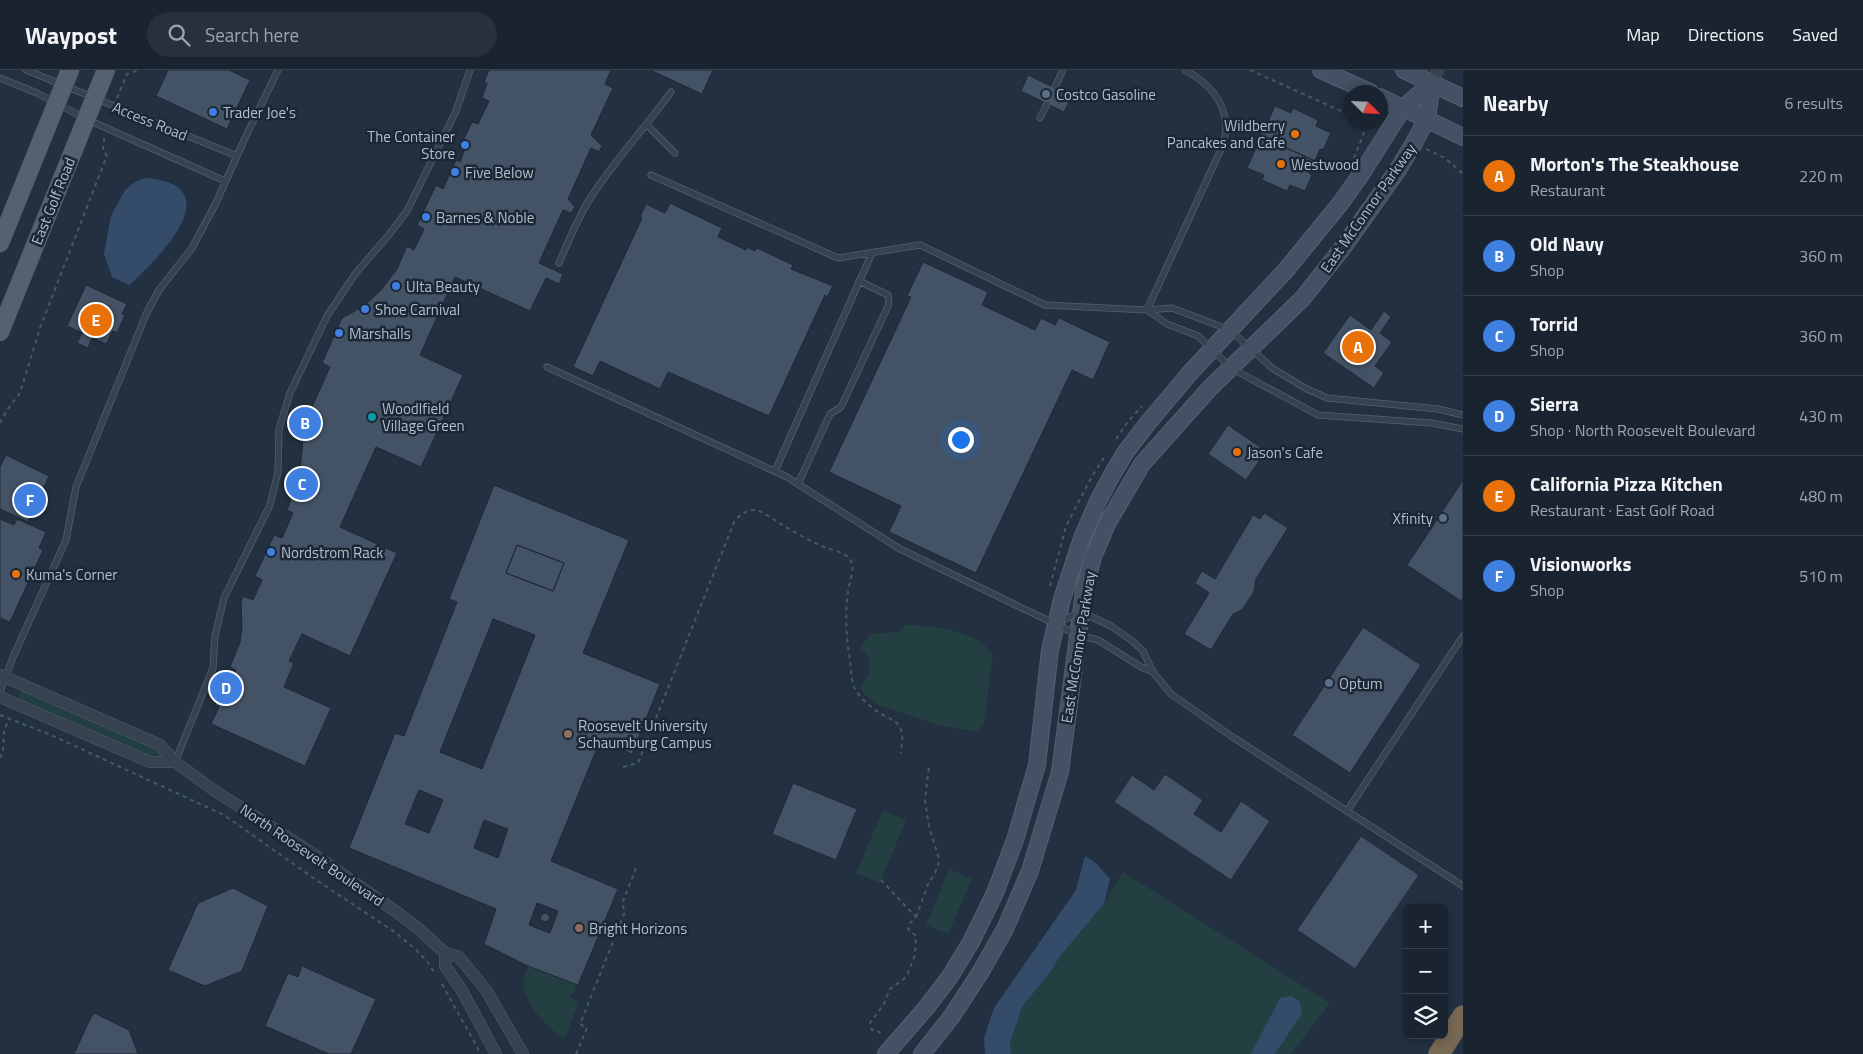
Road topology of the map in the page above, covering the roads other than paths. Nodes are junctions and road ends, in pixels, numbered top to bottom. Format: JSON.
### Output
{"nodes":[{"id":1,"x":26,"y":70,"type":"edge"},
{"id":2,"x":106,"y":70,"type":"edge"},
{"id":3,"x":278,"y":70,"type":"edge"},
{"id":4,"x":470,"y":70,"type":"edge"},
{"id":5,"x":1063,"y":70,"type":"edge"},
{"id":6,"x":1185,"y":70,"type":"edge"},
{"id":7,"x":1321,"y":70,"type":"edge"},
{"id":8,"x":1404,"y":70,"type":"edge"},
{"id":9,"x":1435,"y":76,"type":"edge"},
{"id":10,"x":0,"y":78,"type":"edge"},
{"id":11,"x":67,"y":78,"type":"edge"},
{"id":12,"x":1354,"y":85,"type":"edge"},
{"id":13,"x":1055,"y":87,"type":"dead end"},
{"id":14,"x":671,"y":92,"type":"dead end"},
{"id":15,"x":95,"y":98,"type":"junction"},
{"id":16,"x":1463,"y":98,"type":"edge"},
{"id":17,"x":1388,"y":101,"type":"edge"},
{"id":18,"x":57,"y":104,"type":"junction"},
{"id":19,"x":1047,"y":104,"type":"dead end"},
{"id":20,"x":1403,"y":108,"type":"junction"},
{"id":21,"x":1040,"y":118,"type":"dead end"},
{"id":22,"x":86,"y":119,"type":"junction"},
{"id":23,"x":1427,"y":119,"type":"junction"},
{"id":24,"x":647,"y":125,"type":"junction"},
{"id":25,"x":1463,"y":137,"type":"edge"},
{"id":26,"x":675,"y":153,"type":"dead end"},
{"id":27,"x":237,"y":156,"type":"junction"},
{"id":28,"x":651,"y":175,"type":"dead end"},
{"id":29,"x":225,"y":181,"type":"junction"},
{"id":30,"x":0,"y":244,"type":"edge"},
{"id":31,"x":872,"y":253,"type":"junction"},
{"id":32,"x":560,"y":263,"type":"dead end"},
{"id":33,"x":859,"y":281,"type":"junction"},
{"id":34,"x":1147,"y":310,"type":"junction"},
{"id":35,"x":1230,"y":330,"type":"junction"},
{"id":36,"x":0,"y":332,"type":"edge"},
{"id":37,"x":1250,"y":349,"type":"junction"},
{"id":38,"x":1211,"y":350,"type":"junction"},
{"id":39,"x":547,"y":367,"type":"dead end"},
{"id":40,"x":1231,"y":368,"type":"junction"},
{"id":41,"x":1463,"y":415,"type":"edge"},
{"id":42,"x":1463,"y":429,"type":"edge"},
{"id":43,"x":775,"y":471,"type":"junction"},
{"id":44,"x":798,"y":484,"type":"junction"},
{"id":45,"x":1081,"y":612,"type":"junction"},
{"id":46,"x":1056,"y":623,"type":"junction"},
{"id":47,"x":1078,"y":635,"type":"junction"},
{"id":48,"x":1463,"y":636,"type":"edge"},
{"id":49,"x":1461,"y":645,"type":"edge"},
{"id":50,"x":1153,"y":672,"type":"junction"},
{"id":51,"x":3,"y":676,"type":"edge"},
{"id":52,"x":0,"y":692,"type":"edge"},
{"id":53,"x":0,"y":697,"type":"edge"},
{"id":54,"x":175,"y":762,"type":"junction"},
{"id":55,"x":1347,"y":811,"type":"junction"},
{"id":56,"x":1463,"y":886,"type":"edge"},
{"id":57,"x":445,"y":953,"type":"junction"},
{"id":58,"x":1463,"y":1016,"type":"edge"},
{"id":59,"x":886,"y":1047,"type":"edge"},
{"id":60,"x":496,"y":1054,"type":"edge"},
{"id":61,"x":523,"y":1054,"type":"edge"},
{"id":62,"x":922,"y":1054,"type":"edge"},
{"id":63,"x":1439,"y":1054,"type":"edge"}],
"edges":[{"from":1,"to":11,"type":"lane","name":"Access Road"},
{"from":2,"to":15,"type":"main road","name":"East Golf Road"},
{"from":3,"to":27,"type":"lane"},
{"from":4,"to":54,"type":"lane"},
{"from":5,"to":13,"type":"lane"},
{"from":6,"to":34,"type":"lane"},
{"from":7,"to":12,"type":"street"},
{"from":8,"to":9,"type":"street"},
{"from":9,"to":16,"type":"street"},
{"from":9,"to":20,"type":"street","name":"East McConnor Parkway"},
{"from":9,"to":23,"type":"street","name":"East McConnor Parkway"},
{"from":10,"to":18,"type":"lane","name":"Access Road"},
{"from":11,"to":15,"type":"lane","name":"Access Road"},
{"from":11,"to":18,"type":"main road"},
{"from":14,"to":24,"type":"lane"},
{"from":15,"to":22,"type":"main road","name":"East Golf Road"},
{"from":15,"to":27,"type":"lane","name":"Access Road"},
{"from":17,"to":20,"type":"street"},
{"from":18,"to":22,"type":"lane","name":"Access Road"},
{"from":18,"to":30,"type":"main road"},
{"from":19,"to":21,"type":"lane"},
{"from":20,"to":23,"type":"street"},
{"from":20,"to":35,"type":"street","name":"East McConnor Parkway"},
{"from":22,"to":29,"type":"lane","name":"Access Road"},
{"from":22,"to":36,"type":"main road","name":"East Golf Road"},
{"from":23,"to":25,"type":"street"},
{"from":23,"to":37,"type":"street","name":"East McConnor Parkway"},
{"from":24,"to":26,"type":"lane"},
{"from":24,"to":32,"type":"lane"},
{"from":27,"to":29,"type":"lane"},
{"from":28,"to":31,"type":"lane"},
{"from":29,"to":51,"type":"lane"},
{"from":31,"to":33,"type":"lane"},
{"from":31,"to":34,"type":"lane"},
{"from":33,"to":43,"type":"lane"},
{"from":33,"to":44,"type":"lane"},
{"from":34,"to":35,"type":"lane"},
{"from":34,"to":38,"type":"lane"},
{"from":35,"to":37,"type":"lane"},
{"from":35,"to":38,"type":"street","name":"East McConnor Parkway"},
{"from":37,"to":40,"type":"street","name":"East McConnor Parkway"},
{"from":37,"to":41,"type":"lane"},
{"from":38,"to":40,"type":"lane"},
{"from":38,"to":46,"type":"street","name":"East McConnor Parkway"},
{"from":39,"to":43,"type":"lane"},
{"from":40,"to":42,"type":"lane"},
{"from":40,"to":45,"type":"street","name":"East McConnor Parkway"},
{"from":43,"to":44,"type":"lane"},
{"from":44,"to":46,"type":"lane"},
{"from":45,"to":46,"type":"lane"},
{"from":45,"to":47,"type":"street","name":"East McConnor Parkway"},
{"from":45,"to":50,"type":"lane"},
{"from":46,"to":47,"type":"lane"},
{"from":46,"to":59,"type":"street","name":"East McConnor Parkway"},
{"from":47,"to":50,"type":"lane"},
{"from":47,"to":62,"type":"street","name":"East McConnor Parkway"},
{"from":48,"to":49,"type":"lane"},
{"from":49,"to":55,"type":"lane"},
{"from":50,"to":55,"type":"lane"},
{"from":51,"to":52,"type":"lane"},
{"from":51,"to":54,"type":"street","name":"North Roosevelt Boulevard"},
{"from":53,"to":54,"type":"street"},
{"from":54,"to":57,"type":"street","name":"North Roosevelt Boulevard"},
{"from":55,"to":56,"type":"lane"},
{"from":57,"to":60,"type":"street"},
{"from":57,"to":61,"type":"street","name":"North Roosevelt Boulevard"},
{"from":58,"to":63,"type":"highway"}]}
